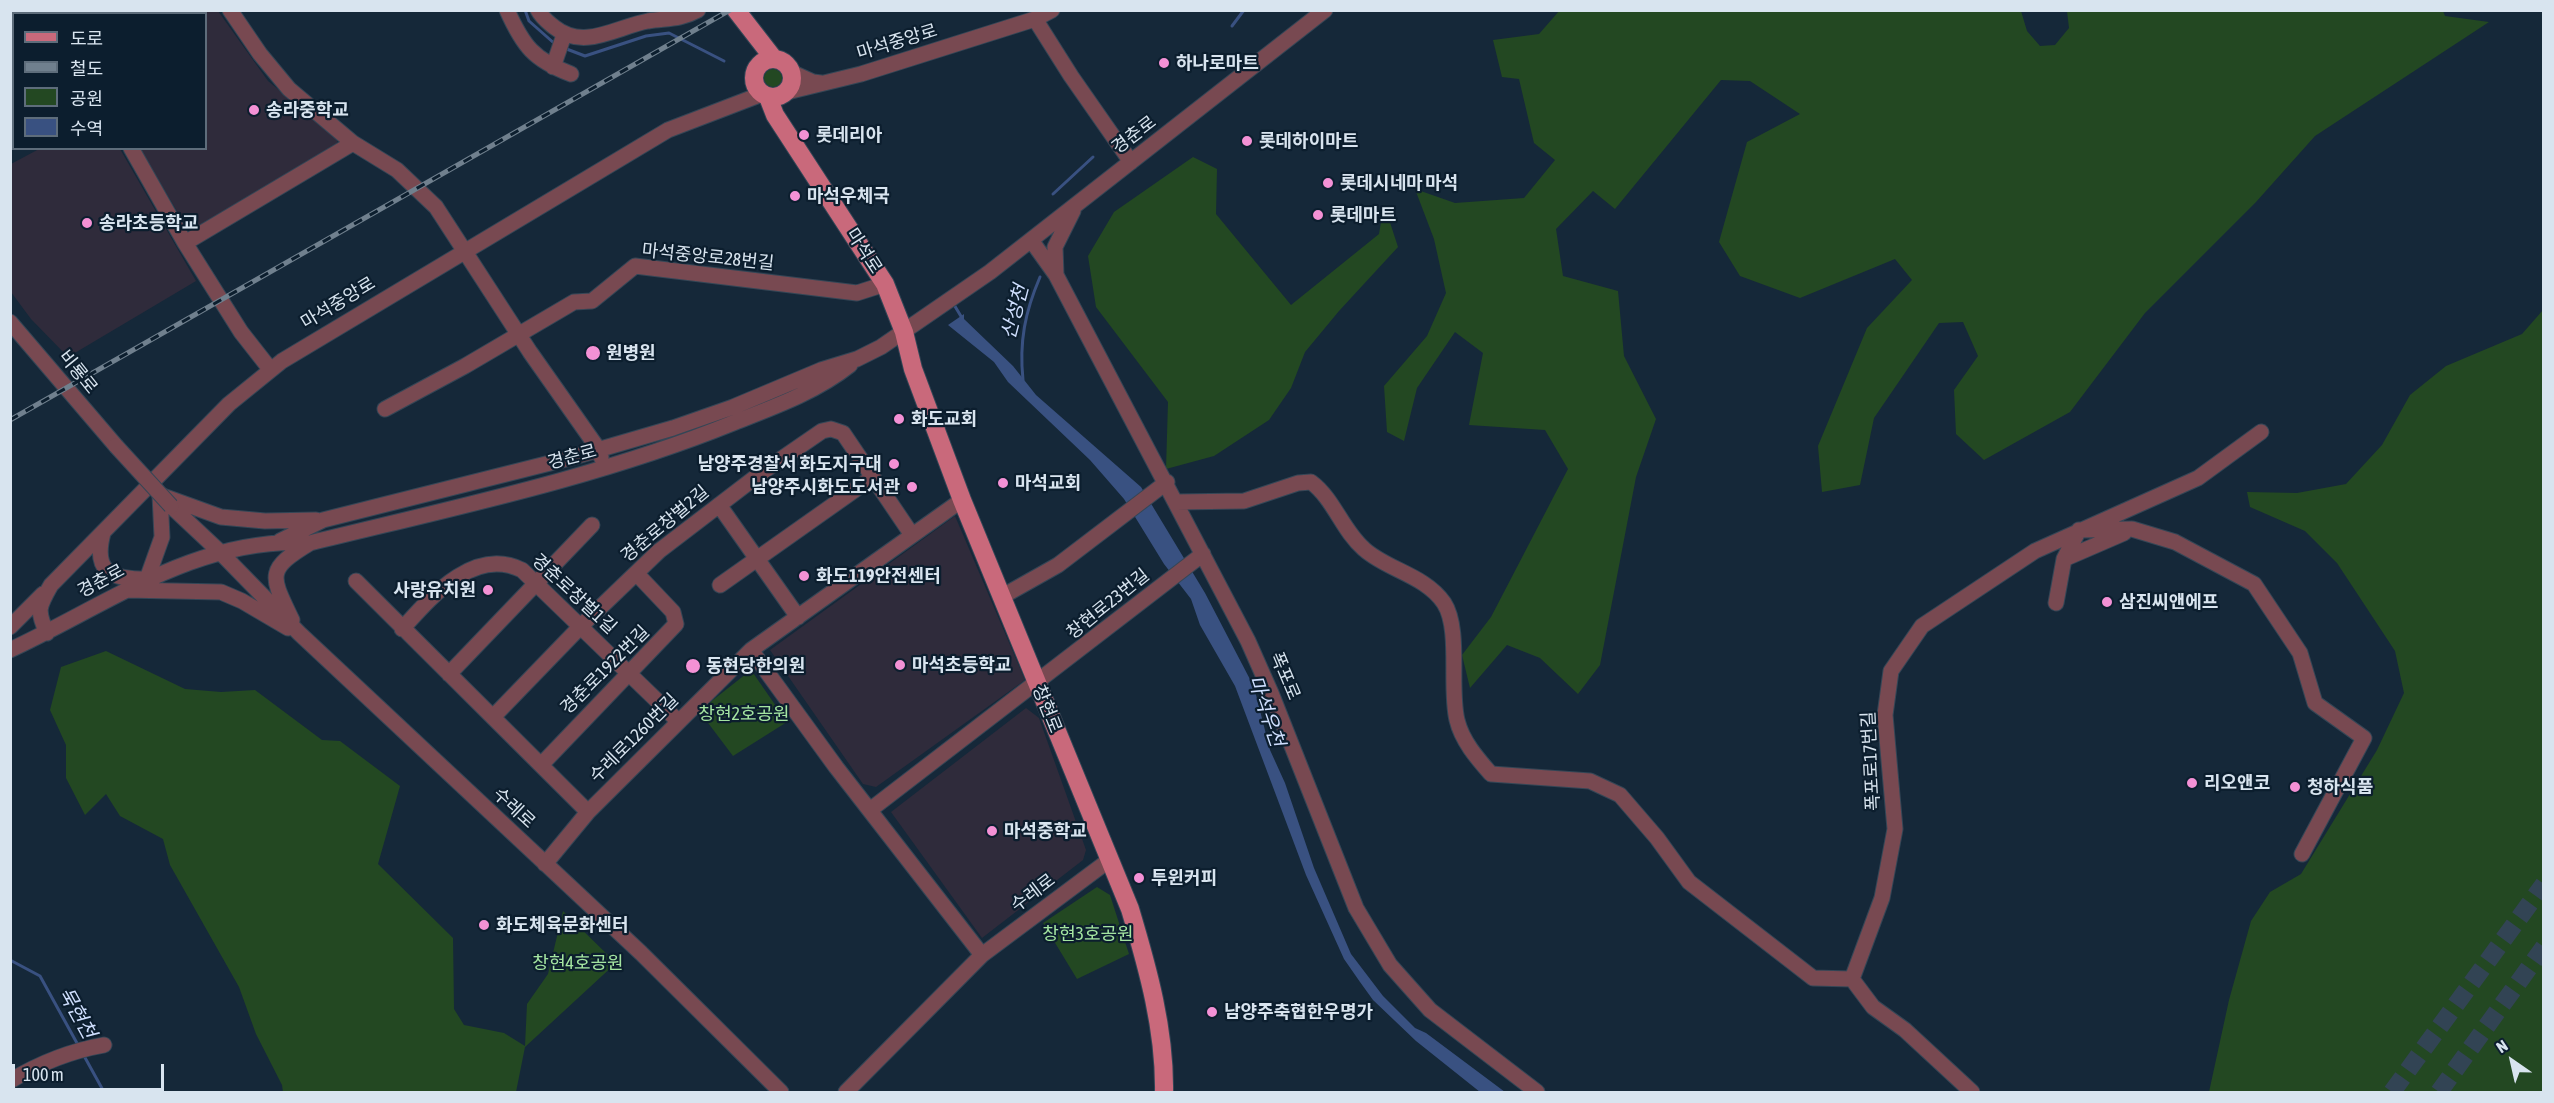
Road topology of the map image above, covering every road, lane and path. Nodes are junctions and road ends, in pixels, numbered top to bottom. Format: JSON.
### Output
{"nodes":[{"id":1,"x":230,"y":10,"type":"edge"},
{"id":2,"x":507,"y":10,"type":"edge"},
{"id":3,"x":538,"y":10,"type":"edge"},
{"id":4,"x":698,"y":10,"type":"edge"},
{"id":5,"x":736,"y":10,"type":"edge"},
{"id":6,"x":1052,"y":10,"type":"edge"},
{"id":7,"x":1325,"y":10,"type":"edge"},
{"id":8,"x":1035,"y":19,"type":"junction"},
{"id":9,"x":749,"y":29,"type":"junction"},
{"id":10,"x":563,"y":38,"type":"junction"},
{"id":11,"x":774,"y":58,"type":"junction"},
{"id":12,"x":554,"y":62,"type":"junction"},
{"id":13,"x":792,"y":72,"type":"junction"},
{"id":14,"x":571,"y":74,"type":"dead end"},
{"id":15,"x":824,"y":84,"type":"junction"},
{"id":16,"x":760,"y":86,"type":"junction"},
{"id":17,"x":787,"y":92,"type":"junction"},
{"id":18,"x":353,"y":143,"type":"junction"},
{"id":19,"x":131,"y":150,"type":"edge"},
{"id":20,"x":1131,"y":162,"type":"junction"},
{"id":21,"x":1076,"y":205,"type":"junction"},
{"id":22,"x":1031,"y":240,"type":"junction"},
{"id":23,"x":185,"y":243,"type":"junction"},
{"id":24,"x":466,"y":250,"type":"junction"},
{"id":25,"x":1056,"y":275,"type":"junction"},
{"id":26,"x":885,"y":285,"type":"junction"},
{"id":27,"x":10,"y":322,"type":"edge"},
{"id":28,"x":904,"y":332,"type":"junction"},
{"id":29,"x":519,"y":335,"type":"junction"},
{"id":30,"x":857,"y":359,"type":"junction"},
{"id":31,"x":270,"y":369,"type":"junction"},
{"id":32,"x":385,"y":409,"type":"dead end"},
{"id":33,"x":2261,"y":432,"type":"dead end"},
{"id":34,"x":599,"y":450,"type":"junction"},
{"id":35,"x":604,"y":469,"type":"junction"},
{"id":36,"x":873,"y":477,"type":"junction"},
{"id":37,"x":1167,"y":482,"type":"junction"},
{"id":38,"x":160,"y":495,"type":"junction"},
{"id":39,"x":962,"y":500,"type":"junction"},
{"id":40,"x":1176,"y":502,"type":"junction"},
{"id":41,"x":719,"y":505,"type":"junction"},
{"id":42,"x":324,"y":520,"type":"junction"},
{"id":43,"x":592,"y":525,"type":"dead end"},
{"id":44,"x":2132,"y":529,"type":"junction"},
{"id":45,"x":2079,"y":530,"type":"junction"},
{"id":46,"x":104,"y":533,"type":"junction"},
{"id":47,"x":912,"y":535,"type":"junction"},
{"id":48,"x":280,"y":541,"type":"junction"},
{"id":49,"x":310,"y":543,"type":"junction"},
{"id":50,"x":220,"y":552,"type":"junction"},
{"id":51,"x":757,"y":557,"type":"junction"},
{"id":52,"x":1197,"y":557,"type":"junction"},
{"id":53,"x":2064,"y":559,"type":"junction"},
{"id":54,"x":636,"y":573,"type":"junction"},
{"id":55,"x":147,"y":579,"type":"junction"},
{"id":56,"x":356,"y":581,"type":"dead end"},
{"id":57,"x":536,"y":584,"type":"junction"},
{"id":58,"x":51,"y":585,"type":"junction"},
{"id":59,"x":720,"y":585,"type":"dead end"},
{"id":60,"x":123,"y":590,"type":"junction"},
{"id":61,"x":1003,"y":596,"type":"junction"},
{"id":62,"x":2056,"y":603,"type":"dead end"},
{"id":63,"x":798,"y":617,"type":"junction"},
{"id":64,"x":10,"y":627,"type":"edge"},
{"id":65,"x":581,"y":627,"type":"junction"},
{"id":66,"x":402,"y":628,"type":"junction"},
{"id":67,"x":47,"y":633,"type":"junction"},
{"id":68,"x":298,"y":633,"type":"junction"},
{"id":69,"x":10,"y":650,"type":"edge"},
{"id":70,"x":751,"y":650,"type":"junction"},
{"id":71,"x":10,"y":658,"type":"edge"},
{"id":72,"x":629,"y":673,"type":"junction"},
{"id":73,"x":449,"y":674,"type":"junction"},
{"id":74,"x":1036,"y":683,"type":"junction"},
{"id":75,"x":493,"y":717,"type":"junction"},
{"id":76,"x":678,"y":721,"type":"junction"},
{"id":77,"x":541,"y":765,"type":"junction"},
{"id":78,"x":870,"y":810,"type":"junction"},
{"id":79,"x":588,"y":812,"type":"junction"},
{"id":80,"x":2302,"y":854,"type":"dead end"},
{"id":81,"x":1108,"y":861,"type":"junction"},
{"id":82,"x":545,"y":864,"type":"junction"},
{"id":83,"x":982,"y":955,"type":"junction"},
{"id":84,"x":1852,"y":979,"type":"junction"},
{"id":85,"x":102,"y":1045,"type":"dead end"},
{"id":86,"x":10,"y":1081,"type":"edge"},
{"id":87,"x":781,"y":1092,"type":"edge"},
{"id":88,"x":846,"y":1092,"type":"edge"},
{"id":89,"x":1164,"y":1092,"type":"edge"},
{"id":90,"x":1537,"y":1092,"type":"edge"},
{"id":91,"x":1972,"y":1092,"type":"edge"}],
"edges":[{"from":1,"to":18,"type":"street"},
{"from":2,"to":12,"type":"street"},
{"from":3,"to":10,"type":"street"},
{"from":4,"to":10,"type":"street"},
{"from":5,"to":9,"type":"main road"},
{"from":6,"to":8,"type":"street","name":"마석중앙로"},
{"from":7,"to":20,"type":"street","name":"경춘로"},
{"from":8,"to":15,"type":"street","name":"마석중앙로"},
{"from":8,"to":20,"type":"street"},
{"from":9,"to":11,"type":"main road"},
{"from":9,"to":16,"type":"main road","name":"마석로"},
{"from":10,"to":12,"type":"street"},
{"from":11,"to":13,"type":"main road"},
{"from":11,"to":16,"type":"main road"},
{"from":12,"to":14,"type":"street"},
{"from":13,"to":15,"type":"street"},
{"from":13,"to":17,"type":"main road"},
{"from":15,"to":17,"type":"street","name":"마석중앙로"},
{"from":16,"to":17,"type":"main road"},
{"from":16,"to":24,"type":"street","name":"마석중앙로"},
{"from":16,"to":26,"type":"main road","name":"마석로"},
{"from":18,"to":23,"type":"street"},
{"from":18,"to":24,"type":"street"},
{"from":19,"to":23,"type":"street"},
{"from":20,"to":21,"type":"street","name":"경춘로"},
{"from":21,"to":22,"type":"street","name":"경춘로"},
{"from":21,"to":25,"type":"street"},
{"from":22,"to":25,"type":"street","name":"폭포로"},
{"from":22,"to":28,"type":"street","name":"경춘로"},
{"from":23,"to":31,"type":"street"},
{"from":24,"to":29,"type":"street"},
{"from":24,"to":31,"type":"street","name":"마석중앙로"},
{"from":25,"to":37,"type":"street","name":"폭포로"},
{"from":26,"to":28,"type":"main road","name":"마석로"},
{"from":26,"to":29,"type":"street","name":"마석중앙로28번길"},
{"from":27,"to":38,"type":"street","name":"비룡로","bridge":true},
{"from":28,"to":30,"type":"street","name":"경춘로"},
{"from":28,"to":39,"type":"main road","name":"창현로"},
{"from":29,"to":32,"type":"street","name":"마석중앙로28번길"},
{"from":29,"to":34,"type":"street"},
{"from":30,"to":34,"type":"street","name":"경춘로"},
{"from":30,"to":35,"type":"street","name":"경춘로"},
{"from":31,"to":46,"type":"street","name":"마석중앙로"},
{"from":33,"to":45,"type":"street","name":"폭포로17번길"},
{"from":34,"to":35,"type":"street"},
{"from":34,"to":42,"type":"street","name":"경춘로"},
{"from":35,"to":49,"type":"street","name":"경춘로"},
{"from":36,"to":41,"type":"street","name":"경춘로창벌2길"},
{"from":36,"to":47,"type":"street","name":"경춘로창벌2길"},
{"from":36,"to":51,"type":"street"},
{"from":37,"to":40,"type":"street","name":"폭포로"},
{"from":37,"to":61,"type":"street"},
{"from":38,"to":42,"type":"street"},
{"from":38,"to":50,"type":"street","name":"비룡로","bridge":true},
{"from":38,"to":55,"type":"street"},
{"from":39,"to":47,"type":"street","name":"수레로1260번길"},
{"from":39,"to":61,"type":"main road","name":"창현로"},
{"from":40,"to":52,"type":"street","name":"폭포로"},
{"from":40,"to":84,"type":"street"},
{"from":41,"to":51,"type":"street"},
{"from":41,"to":54,"type":"street","name":"경춘로창벌2길"},
{"from":42,"to":48,"type":"street","name":"경춘로"},
{"from":43,"to":57,"type":"street"},
{"from":44,"to":45,"type":"street"},
{"from":44,"to":53,"type":"street"},
{"from":44,"to":80,"type":"street"},
{"from":45,"to":53,"type":"street"},
{"from":45,"to":84,"type":"street","name":"폭포로17번길"},
{"from":46,"to":55,"type":"street"},
{"from":46,"to":58,"type":"street","name":"마석중앙로"},
{"from":47,"to":63,"type":"street","name":"수레로1260번길"},
{"from":48,"to":49,"type":"street","name":"경춘로"},
{"from":48,"to":50,"type":"street","name":"경춘로"},
{"from":49,"to":68,"type":"street"},
{"from":50,"to":55,"type":"street","name":"경춘로"},
{"from":50,"to":68,"type":"street","name":"수레로"},
{"from":51,"to":59,"type":"street"},
{"from":51,"to":63,"type":"street"},
{"from":52,"to":74,"type":"street","name":"창현로23번길"},
{"from":52,"to":90,"type":"street","name":"폭포로"},
{"from":53,"to":62,"type":"street"},
{"from":54,"to":65,"type":"street","name":"경춘로창벌2길"},
{"from":54,"to":72,"type":"street","name":"경춘로1922번길"},
{"from":55,"to":60,"type":"street","name":"경춘로"},
{"from":56,"to":66,"type":"street"},
{"from":57,"to":65,"type":"street","name":"경춘로창벌1길"},
{"from":57,"to":66,"type":"street","name":"경춘로창벌1길"},
{"from":57,"to":73,"type":"street"},
{"from":58,"to":64,"type":"street"},
{"from":58,"to":67,"type":"street","name":"마석중앙로"},
{"from":60,"to":67,"type":"street","name":"경춘로"},
{"from":60,"to":68,"type":"street"},
{"from":61,"to":74,"type":"main road","name":"창현로"},
{"from":63,"to":70,"type":"street","name":"수레로1260번길"},
{"from":65,"to":72,"type":"street","name":"경춘로창벌1길"},
{"from":65,"to":75,"type":"street","name":"경춘로창벌2길"},
{"from":66,"to":73,"type":"street"},
{"from":67,"to":69,"type":"street","name":"경춘로"},
{"from":67,"to":71,"type":"street","name":"경춘로"},
{"from":68,"to":82,"type":"street","name":"수레로"},
{"from":70,"to":76,"type":"street","name":"수레로1260번길"},
{"from":70,"to":78,"type":"street"},
{"from":72,"to":76,"type":"street","name":"경춘로창벌1길"},
{"from":72,"to":77,"type":"street","name":"경춘로1922번길"},
{"from":73,"to":75,"type":"street"},
{"from":74,"to":78,"type":"street","name":"창현로23번길"},
{"from":74,"to":81,"type":"main road","name":"창현로"},
{"from":75,"to":77,"type":"street"},
{"from":76,"to":79,"type":"street","name":"수레로1260번길"},
{"from":77,"to":79,"type":"street"},
{"from":78,"to":83,"type":"street"},
{"from":79,"to":82,"type":"street","name":"수레로1260번길"},
{"from":81,"to":83,"type":"street","name":"수레로"},
{"from":81,"to":89,"type":"main road","name":"창현로"},
{"from":82,"to":87,"type":"street","name":"수레로"},
{"from":83,"to":88,"type":"street","name":"수레로"},
{"from":84,"to":91,"type":"street"},
{"from":85,"to":86,"type":"street"}]}
